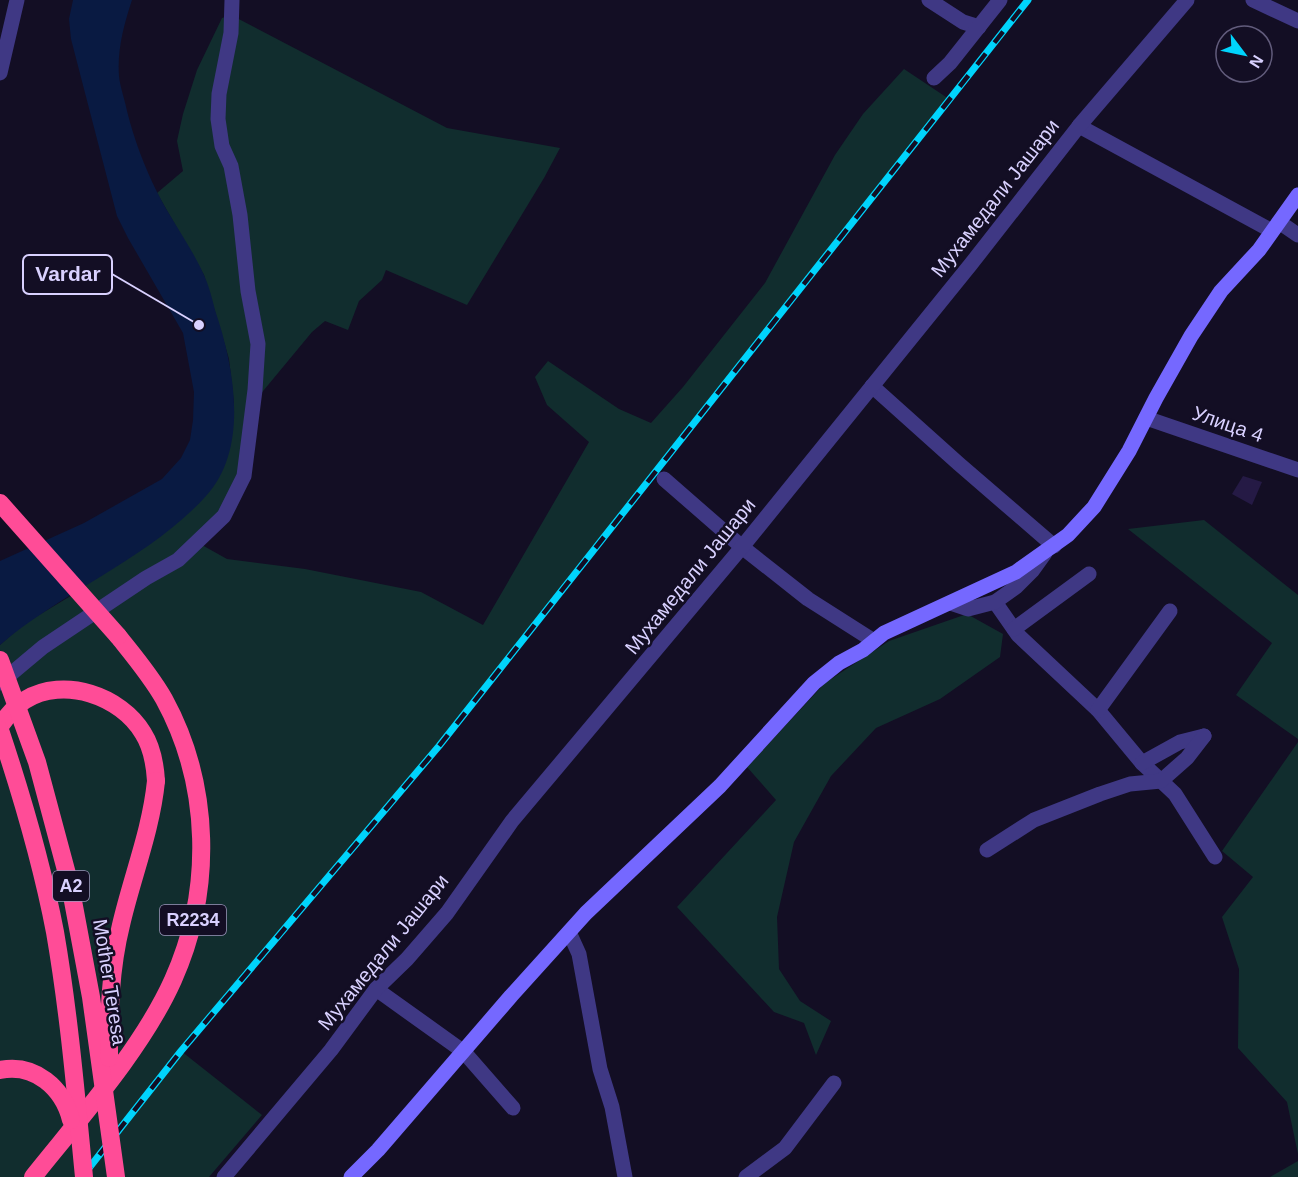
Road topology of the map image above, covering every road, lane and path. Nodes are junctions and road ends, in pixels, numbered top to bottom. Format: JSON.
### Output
{"nodes":[{"id":1,"x":17,"y":0,"type":"edge"},
{"id":2,"x":232,"y":0,"type":"edge"},
{"id":3,"x":929,"y":0,"type":"edge"},
{"id":4,"x":1000,"y":0,"type":"edge"},
{"id":5,"x":1187,"y":0,"type":"edge"},
{"id":6,"x":1253,"y":0,"type":"edge"},
{"id":7,"x":1298,"y":21,"type":"edge"},
{"id":8,"x":979,"y":27,"type":"junction"},
{"id":9,"x":0,"y":73,"type":"edge"},
{"id":10,"x":934,"y":78,"type":"dead end"},
{"id":11,"x":1079,"y":126,"type":"junction"},
{"id":12,"x":1298,"y":195,"type":"edge"},
{"id":13,"x":1275,"y":226,"type":"junction"},
{"id":14,"x":1298,"y":235,"type":"edge"},
{"id":15,"x":872,"y":386,"type":"junction"},
{"id":16,"x":1146,"y":418,"type":"junction"},
{"id":17,"x":1298,"y":470,"type":"edge"},
{"id":18,"x":664,"y":479,"type":"dead end"},
{"id":19,"x":0,"y":503,"type":"edge"},
{"id":20,"x":742,"y":547,"type":"junction"},
{"id":21,"x":1050,"y":549,"type":"junction"},
{"id":22,"x":1089,"y":574,"type":"dead end"},
{"id":23,"x":995,"y":602,"type":"junction"},
{"id":24,"x":950,"y":603,"type":"junction"},
{"id":25,"x":1170,"y":611,"type":"dead end"},
{"id":26,"x":1014,"y":629,"type":"junction"},
{"id":27,"x":874,"y":641,"type":"junction"},
{"id":28,"x":0,"y":660,"type":"edge"},
{"id":29,"x":0,"y":683,"type":"edge"},
{"id":30,"x":1098,"y":710,"type":"junction"},
{"id":31,"x":0,"y":728,"type":"edge"},
{"id":32,"x":1142,"y":763,"type":"junction"},
{"id":33,"x":1161,"y":781,"type":"junction"},
{"id":34,"x":987,"y":850,"type":"dead end"},
{"id":35,"x":1215,"y":857,"type":"dead end"},
{"id":36,"x":569,"y":932,"type":"junction"},
{"id":37,"x":376,"y":989,"type":"junction"},
{"id":38,"x":464,"y":1052,"type":"junction"},
{"id":39,"x":0,"y":1070,"type":"edge"},
{"id":40,"x":834,"y":1083,"type":"dead end"},
{"id":41,"x":513,"y":1108,"type":"dead end"},
{"id":42,"x":109,"y":1120,"type":"junction"},
{"id":43,"x":33,"y":1177,"type":"edge"},
{"id":44,"x":83,"y":1177,"type":"edge"},
{"id":45,"x":116,"y":1177,"type":"edge"},
{"id":46,"x":224,"y":1177,"type":"edge"},
{"id":47,"x":351,"y":1177,"type":"edge"},
{"id":48,"x":625,"y":1177,"type":"edge"},
{"id":49,"x":746,"y":1177,"type":"edge"}],
"edges":[{"from":1,"to":9,"type":"street"},
{"from":2,"to":29,"type":"street"},
{"from":3,"to":8,"type":"street"},
{"from":4,"to":8,"type":"street"},
{"from":5,"to":11,"type":"street","name":"Мухамедали Јашари"},
{"from":6,"to":7,"type":"street"},
{"from":8,"to":10,"type":"street"},
{"from":11,"to":13,"type":"street"},
{"from":11,"to":15,"type":"street","name":"Мухамедали Јашари"},
{"from":12,"to":13,"type":"main road"},
{"from":13,"to":14,"type":"street"},
{"from":13,"to":16,"type":"main road"},
{"from":15,"to":20,"type":"street","name":"Мухамедали Јашари"},
{"from":15,"to":21,"type":"street"},
{"from":16,"to":17,"type":"street","name":"Улица 4"},
{"from":16,"to":21,"type":"main road"},
{"from":18,"to":20,"type":"street"},
{"from":19,"to":43,"type":"highway","number":"R2234","bridge":true},
{"from":20,"to":27,"type":"street"},
{"from":20,"to":37,"type":"street","name":"Мухамедали Јашари"},
{"from":21,"to":23,"type":"street"},
{"from":21,"to":24,"type":"main road"},
{"from":22,"to":26,"type":"street"},
{"from":23,"to":24,"type":"street"},
{"from":23,"to":26,"type":"street"},
{"from":24,"to":27,"type":"main road"},
{"from":25,"to":30,"type":"street"},
{"from":26,"to":30,"type":"street"},
{"from":27,"to":36,"type":"main road"},
{"from":28,"to":42,"type":"highway","name":"Mother Teresa","number":"A2","bridge":true},
{"from":30,"to":32,"type":"street"},
{"from":31,"to":42,"type":"highway","bridge":true},
{"from":31,"to":44,"type":"highway","number":"A2","bridge":true},
{"from":32,"to":33,"type":"street"},
{"from":32,"to":33,"type":"street"},
{"from":33,"to":34,"type":"street"},
{"from":33,"to":35,"type":"street"},
{"from":36,"to":38,"type":"main road"},
{"from":36,"to":48,"type":"street"},
{"from":37,"to":38,"type":"street"},
{"from":37,"to":46,"type":"street","name":"Мухамедали Јашари"},
{"from":38,"to":41,"type":"street"},
{"from":38,"to":47,"type":"main road"},
{"from":39,"to":44,"type":"highway","bridge":true},
{"from":40,"to":49,"type":"street"},
{"from":42,"to":45,"type":"highway","name":"Mother Teresa","number":"A2","bridge":true}]}
